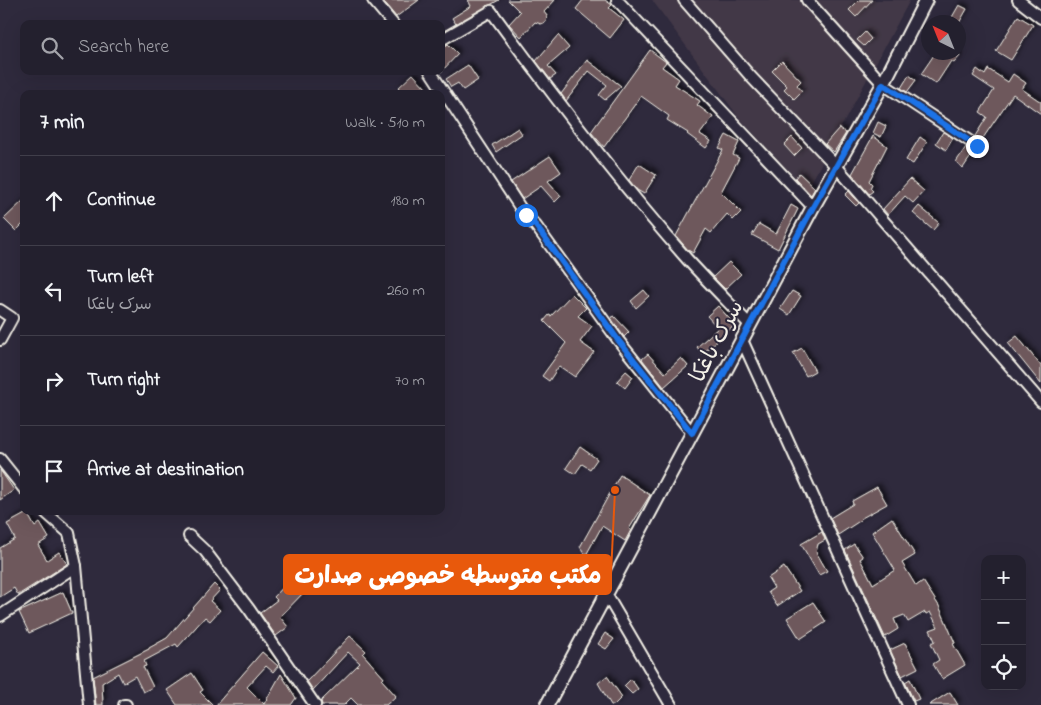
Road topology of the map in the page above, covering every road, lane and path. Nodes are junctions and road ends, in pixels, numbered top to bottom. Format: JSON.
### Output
{"nodes":[{"id":1,"x":373,"y":0,"type":"edge"},
{"id":2,"x":618,"y":0,"type":"edge"},
{"id":3,"x":684,"y":0,"type":"edge"},
{"id":4,"x":807,"y":0,"type":"edge"},
{"id":5,"x":926,"y":0,"type":"edge"},
{"id":6,"x":1018,"y":0,"type":"edge"},
{"id":7,"x":1041,"y":18,"type":"edge"},
{"id":8,"x":390,"y":20,"type":"edge"},
{"id":9,"x":445,"y":38,"type":"edge"},
{"id":10,"x":433,"y":75,"type":"edge"},
{"id":11,"x":883,"y":84,"type":"junction"},
{"id":12,"x":443,"y":90,"type":"edge"},
{"id":13,"x":445,"y":94,"type":"edge"},
{"id":14,"x":977,"y":146,"type":"dead end"},
{"id":15,"x":836,"y":166,"type":"junction"},
{"id":16,"x":813,"y":207,"type":"junction"},
{"id":17,"x":0,"y":310,"type":"edge"},
{"id":18,"x":750,"y":325,"type":"junction"},
{"id":19,"x":0,"y":340,"type":"edge"},
{"id":20,"x":742,"y":340,"type":"junction"},
{"id":21,"x":1041,"y":402,"type":"edge"},
{"id":22,"x":692,"y":433,"type":"junction"},
{"id":23,"x":0,"y":460,"type":"edge"},
{"id":24,"x":20,"y":484,"type":"edge"},
{"id":25,"x":49,"y":515,"type":"edge"},
{"id":26,"x":189,"y":536,"type":"dead end"},
{"id":27,"x":76,"y":566,"type":"junction"},
{"id":28,"x":606,"y":594,"type":"junction"},
{"id":29,"x":0,"y":616,"type":"edge"},
{"id":30,"x":89,"y":705,"type":"edge"},
{"id":31,"x":314,"y":705,"type":"edge"},
{"id":32,"x":547,"y":705,"type":"edge"},
{"id":33,"x":671,"y":705,"type":"edge"},
{"id":34,"x":908,"y":705,"type":"edge"}],
"edges":[{"from":1,"to":8,"type":"street"},
{"from":2,"to":16,"type":"street"},
{"from":3,"to":15,"type":"street"},
{"from":4,"to":11,"type":"street"},
{"from":5,"to":11,"type":"street","name":"سرک باغکا"},
{"from":6,"to":7,"type":"street"},
{"from":9,"to":18,"type":"street"},
{"from":10,"to":12,"type":"street"},
{"from":11,"to":14,"type":"street"},
{"from":11,"to":15,"type":"street","name":"سرک باغکا"},
{"from":13,"to":22,"type":"street"},
{"from":15,"to":16,"type":"street","name":"سرک باغکا"},
{"from":15,"to":21,"type":"street"},
{"from":16,"to":18,"type":"street","name":"سرک باغکا"},
{"from":17,"to":19,"type":"street"},
{"from":18,"to":20,"type":"street","name":"سرک باغکا"},
{"from":20,"to":22,"type":"street","name":"سرک باغکا"},
{"from":20,"to":34,"type":"street"},
{"from":22,"to":28,"type":"street","name":"سرک باغکا"},
{"from":23,"to":24,"type":"street"},
{"from":25,"to":27,"type":"street"},
{"from":26,"to":31,"type":"street"},
{"from":27,"to":29,"type":"street"},
{"from":27,"to":30,"type":"street"},
{"from":28,"to":32,"type":"street","name":"سرک باغکا"},
{"from":28,"to":33,"type":"street"}]}
